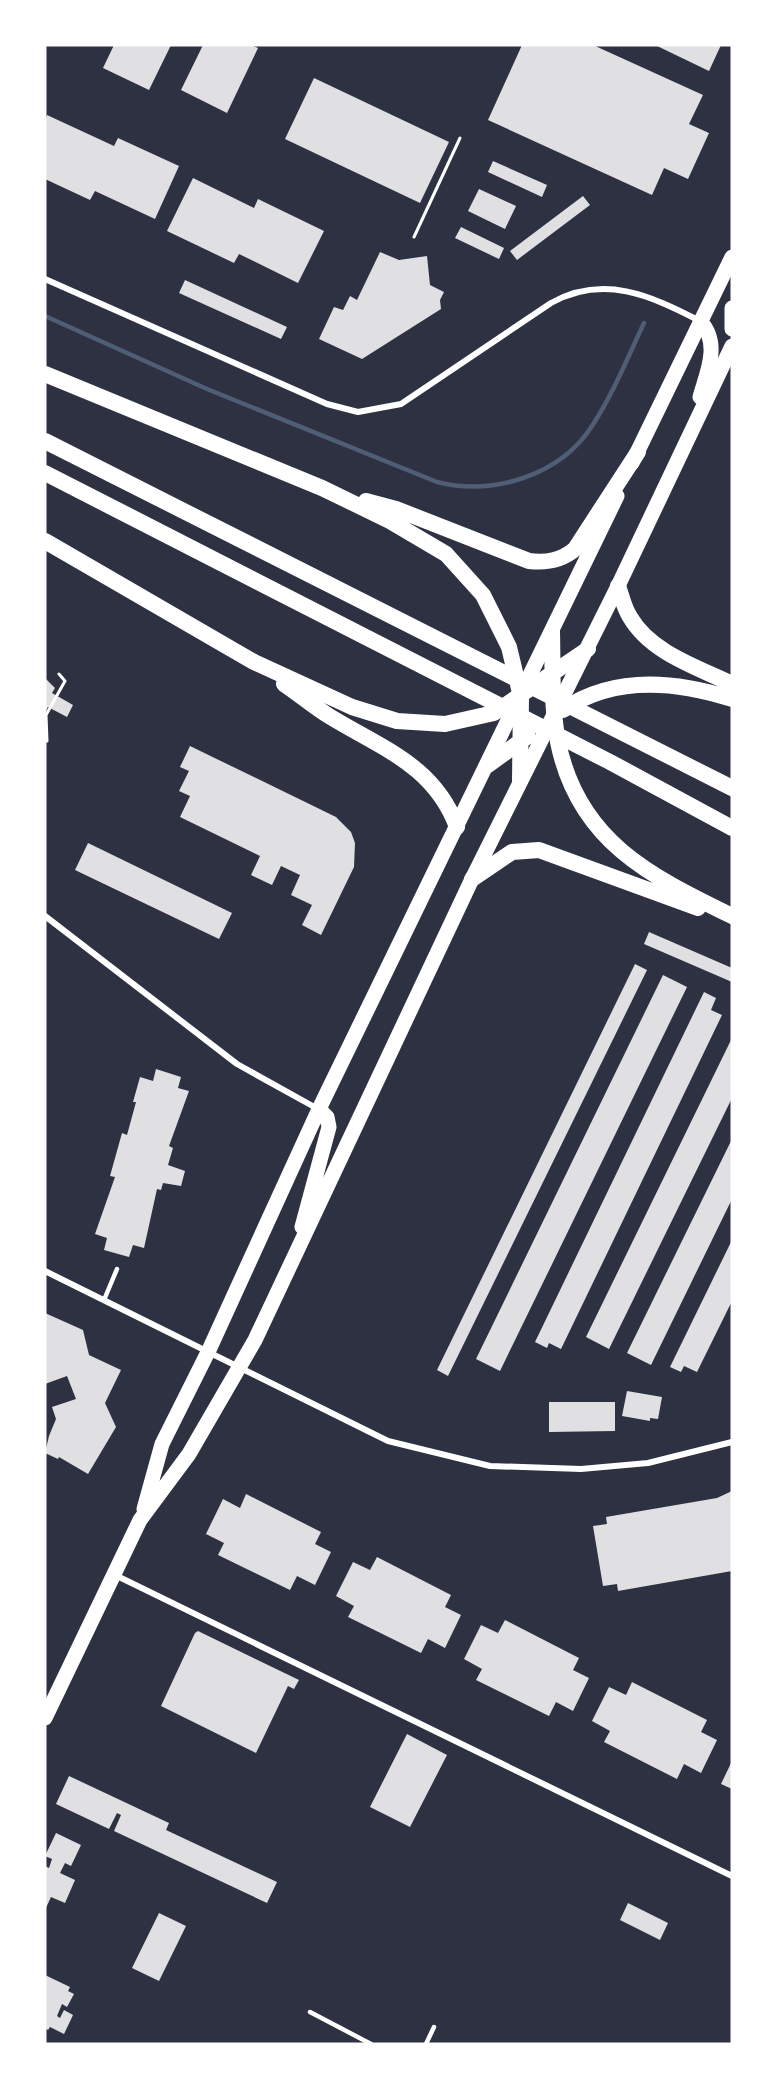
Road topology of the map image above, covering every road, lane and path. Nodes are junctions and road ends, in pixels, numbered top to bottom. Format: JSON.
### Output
{"nodes":[{"id":1,"x":460,"y":138,"type":"dead end"},
{"id":2,"x":414,"y":237,"type":"dead end"},
{"id":3,"x":732,"y":257,"type":"edge"},
{"id":4,"x":45,"y":279,"type":"edge"},
{"id":5,"x":732,"y":308,"type":"edge"},
{"id":6,"x":700,"y":321,"type":"junction"},
{"id":7,"x":732,"y":329,"type":"edge"},
{"id":8,"x":732,"y":346,"type":"edge"},
{"id":9,"x":45,"y":374,"type":"edge"},
{"id":10,"x":45,"y":441,"type":"edge"},
{"id":11,"x":687,"y":441,"type":"junction"},
{"id":12,"x":638,"y":452,"type":"junction"},
{"id":13,"x":45,"y":473,"type":"edge"},
{"id":14,"x":322,"y":489,"type":"junction"},
{"id":15,"x":45,"y":542,"type":"edge"},
{"id":16,"x":618,"y":586,"type":"junction"},
{"id":17,"x":552,"y":632,"type":"junction"},
{"id":18,"x":588,"y":649,"type":"junction"},
{"id":19,"x":254,"y":662,"type":"junction"},
{"id":20,"x":59,"y":674,"type":"dead end"},
{"id":21,"x":553,"y":674,"type":"junction"},
{"id":22,"x":732,"y":684,"type":"edge"},
{"id":23,"x":520,"y":697,"type":"junction"},
{"id":24,"x":732,"y":699,"type":"edge"},
{"id":25,"x":554,"y":716,"type":"junction"},
{"id":26,"x":45,"y":740,"type":"edge"},
{"id":27,"x":521,"y":740,"type":"junction"},
{"id":28,"x":610,"y":762,"type":"junction"},
{"id":29,"x":488,"y":765,"type":"junction"},
{"id":30,"x":520,"y":781,"type":"junction"},
{"id":31,"x":732,"y":788,"type":"edge"},
{"id":32,"x":457,"y":827,"type":"junction"},
{"id":33,"x":732,"y":828,"type":"edge"},
{"id":34,"x":732,"y":836,"type":"edge"},
{"id":35,"x":472,"y":879,"type":"junction"},
{"id":36,"x":45,"y":916,"type":"edge"},
{"id":37,"x":732,"y":917,"type":"edge"},
{"id":38,"x":319,"y":1109,"type":"junction"},
{"id":39,"x":293,"y":1262,"type":"junction"},
{"id":40,"x":117,"y":1269,"type":"dead end"},
{"id":41,"x":45,"y":1271,"type":"edge"},
{"id":42,"x":104,"y":1300,"type":"junction"},
{"id":43,"x":209,"y":1350,"type":"junction"},
{"id":44,"x":241,"y":1367,"type":"junction"},
{"id":45,"x":732,"y":1442,"type":"edge"},
{"id":46,"x":140,"y":1520,"type":"junction"},
{"id":47,"x":115,"y":1574,"type":"junction"},
{"id":48,"x":45,"y":1718,"type":"edge"},
{"id":49,"x":732,"y":1876,"type":"edge"},
{"id":50,"x":310,"y":2012,"type":"dead end"},
{"id":51,"x":434,"y":2027,"type":"dead end"},
{"id":52,"x":371,"y":2044,"type":"edge"},
{"id":53,"x":426,"y":2044,"type":"edge"}],
"edges":[{"from":1,"to":2,"type":"path"},
{"from":3,"to":6,"type":"main road"},
{"from":4,"to":6,"type":"street"},
{"from":5,"to":7,"type":"main road"},
{"from":6,"to":11,"type":"main road"},
{"from":6,"to":12,"type":"main road"},
{"from":8,"to":11,"type":"main road"},
{"from":9,"to":14,"type":"highway"},
{"from":10,"to":31,"type":"highway"},
{"from":11,"to":16,"type":"main road"},
{"from":12,"to":14,"type":"highway"},
{"from":12,"to":17,"type":"main road"},
{"from":13,"to":28,"type":"highway"},
{"from":14,"to":23,"type":"highway"},
{"from":15,"to":19,"type":"highway"},
{"from":16,"to":18,"type":"main road"},
{"from":16,"to":22,"type":"highway"},
{"from":17,"to":21,"type":"highway"},
{"from":17,"to":23,"type":"main road"},
{"from":18,"to":21,"type":"highway"},
{"from":18,"to":25,"type":"main road"},
{"from":19,"to":23,"type":"highway"},
{"from":19,"to":32,"type":"highway"},
{"from":20,"to":26,"type":"path"},
{"from":21,"to":23,"type":"highway"},
{"from":21,"to":25,"type":"highway"},
{"from":23,"to":27,"type":"highway"},
{"from":23,"to":29,"type":"main road"},
{"from":24,"to":25,"type":"highway"},
{"from":25,"to":27,"type":"highway"},
{"from":25,"to":30,"type":"main road"},
{"from":25,"to":37,"type":"highway"},
{"from":27,"to":29,"type":"highway"},
{"from":27,"to":30,"type":"highway"},
{"from":28,"to":33,"type":"highway"},
{"from":28,"to":34,"type":"highway"},
{"from":29,"to":32,"type":"main road"},
{"from":30,"to":35,"type":"main road"},
{"from":32,"to":38,"type":"main road"},
{"from":35,"to":37,"type":"highway"},
{"from":35,"to":39,"type":"main road"},
{"from":36,"to":38,"type":"street"},
{"from":38,"to":39,"type":"main road"},
{"from":38,"to":43,"type":"main road"},
{"from":39,"to":44,"type":"main road"},
{"from":40,"to":42,"type":"lane"},
{"from":41,"to":42,"type":"street"},
{"from":42,"to":43,"type":"street"},
{"from":43,"to":44,"type":"street"},
{"from":43,"to":46,"type":"main road"},
{"from":44,"to":45,"type":"street"},
{"from":44,"to":46,"type":"main road"},
{"from":46,"to":47,"type":"main road"},
{"from":47,"to":48,"type":"main road"},
{"from":47,"to":49,"type":"street"},
{"from":50,"to":52,"type":"lane"},
{"from":51,"to":53,"type":"lane"}]}
